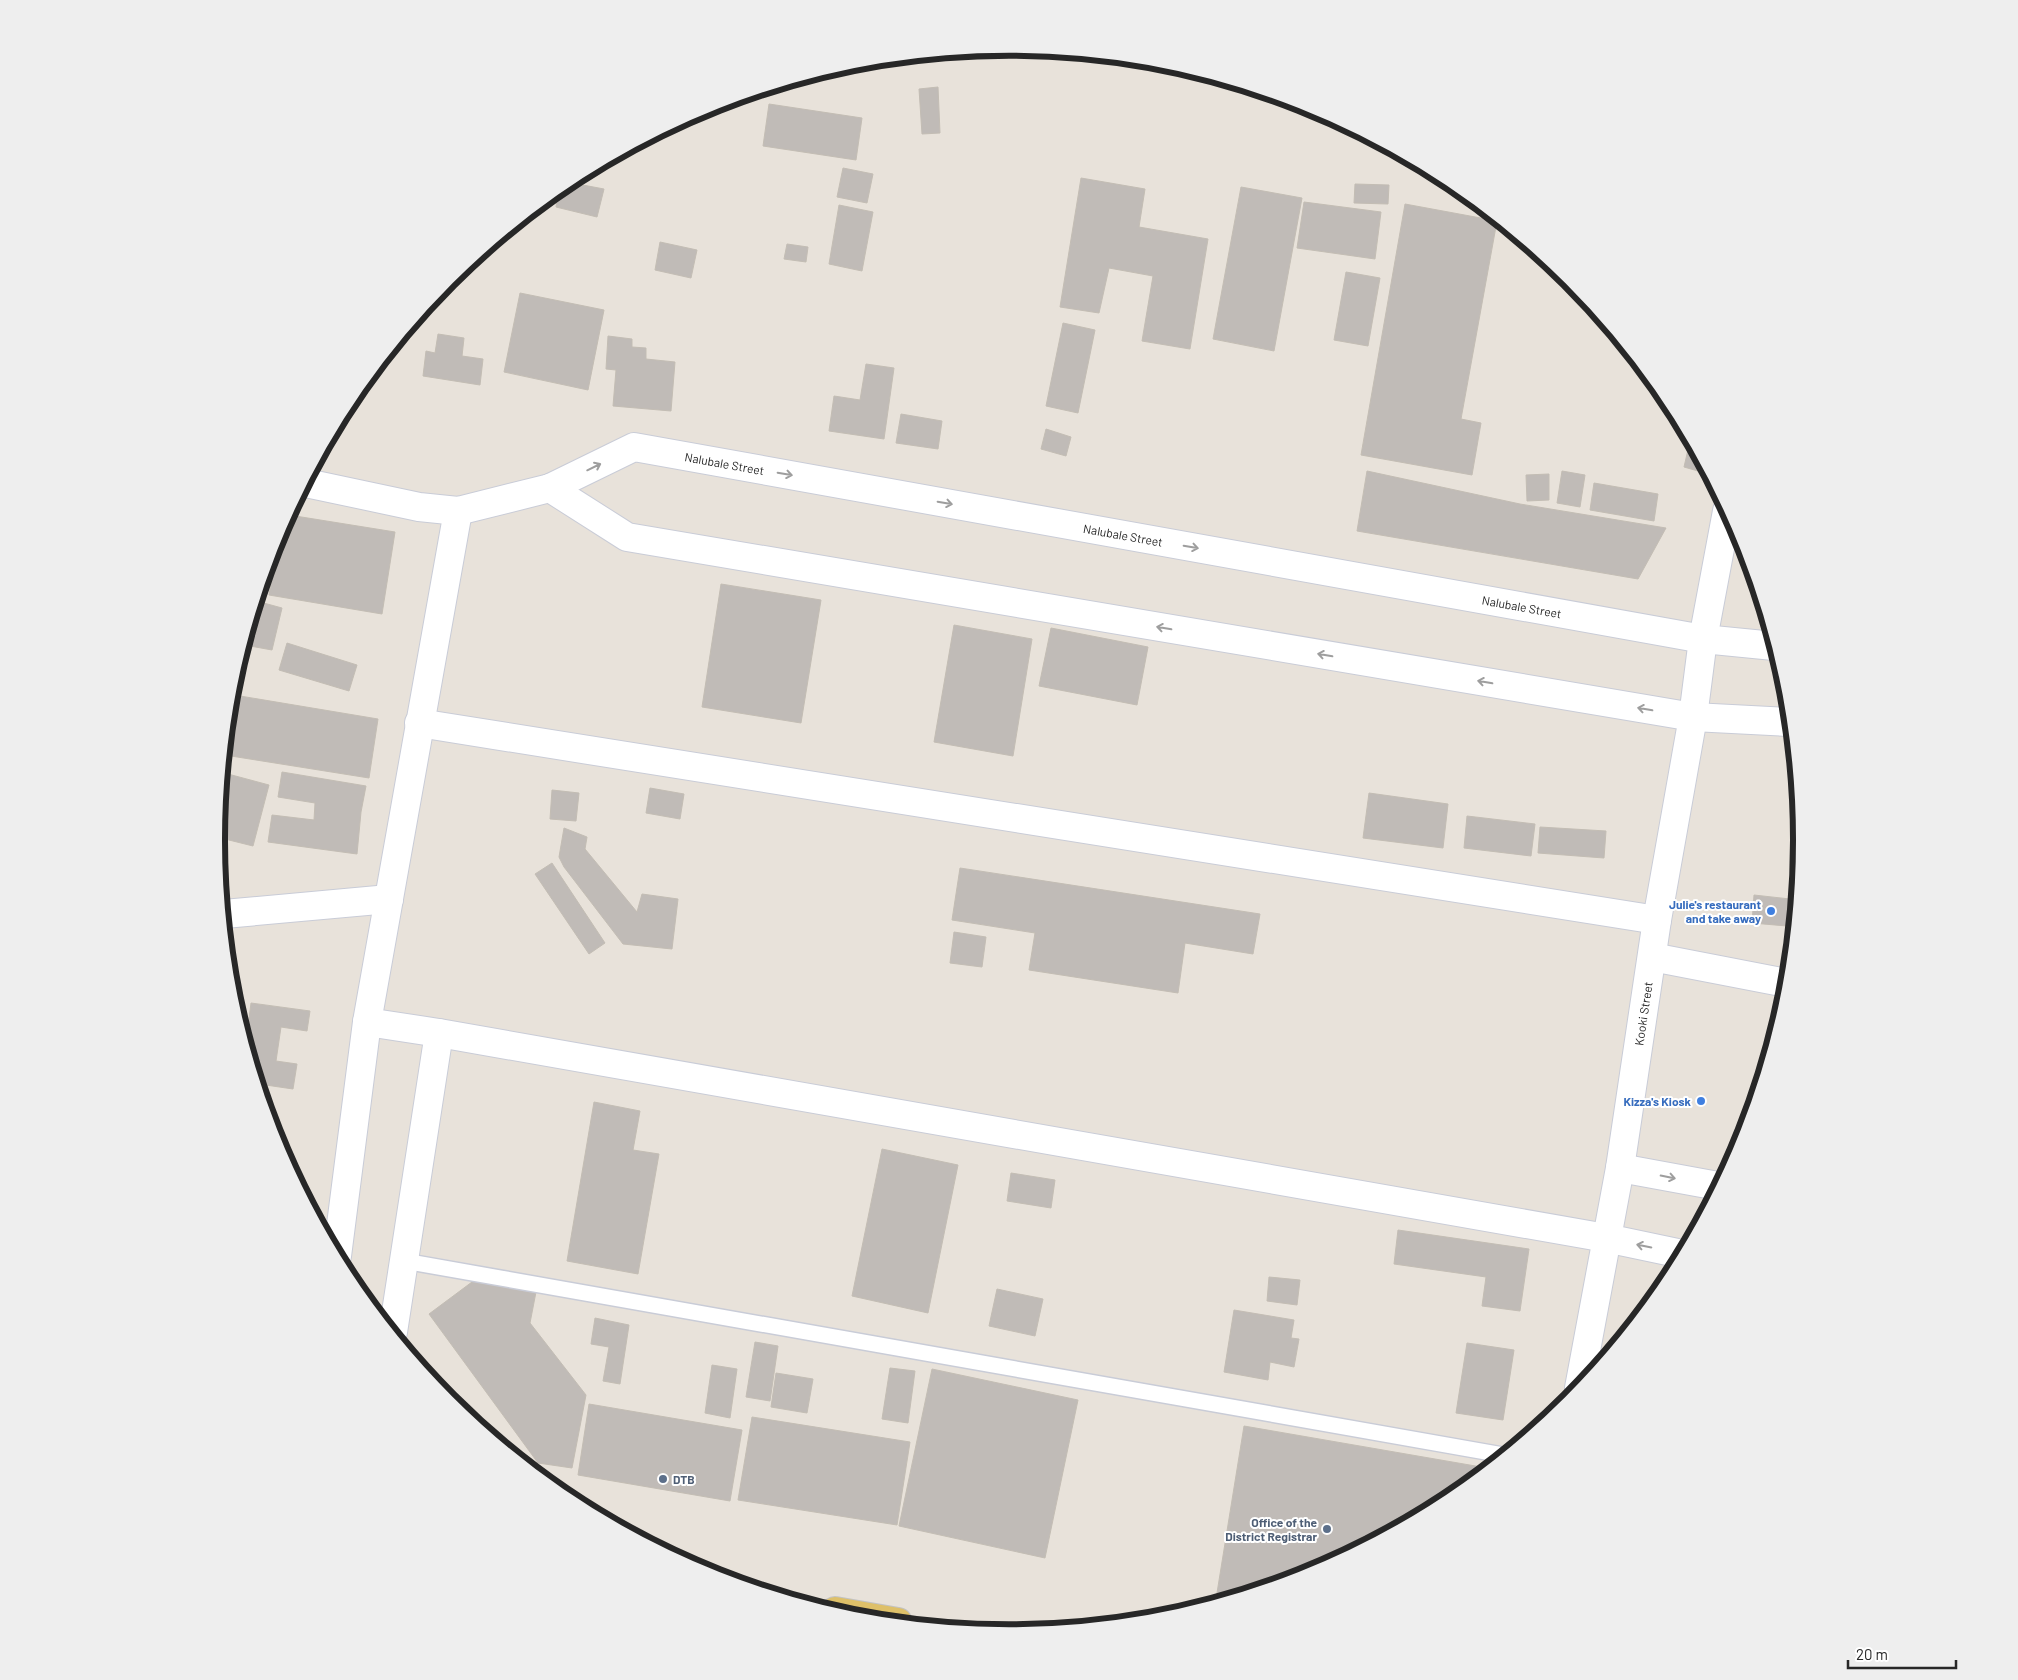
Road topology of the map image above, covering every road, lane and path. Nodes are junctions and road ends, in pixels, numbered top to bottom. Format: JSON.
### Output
{"nodes":[{"id":1,"x":311,"y":484,"type":"edge"},
{"id":2,"x":550,"y":488,"type":"junction"},
{"id":3,"x":458,"y":511,"type":"junction"},
{"id":4,"x":1725,"y":522,"type":"edge"},
{"id":5,"x":1703,"y":639,"type":"junction"},
{"id":6,"x":1768,"y":645,"type":"edge"},
{"id":7,"x":1693,"y":717,"type":"junction"},
{"id":8,"x":1783,"y":722,"type":"edge"},
{"id":9,"x":419,"y":723,"type":"junction"},
{"id":10,"x":389,"y":900,"type":"junction"},
{"id":11,"x":229,"y":914,"type":"edge"},
{"id":12,"x":1657,"y":920,"type":"junction"},
{"id":13,"x":1652,"y":957,"type":"junction"},
{"id":14,"x":1780,"y":982,"type":"edge"},
{"id":15,"x":367,"y":1022,"type":"junction"},
{"id":16,"x":438,"y":1033,"type":"junction"},
{"id":17,"x":1620,"y":1168,"type":"junction"},
{"id":18,"x":1713,"y":1185,"type":"edge"},
{"id":19,"x":1606,"y":1238,"type":"junction"},
{"id":20,"x":338,"y":1245,"type":"edge"},
{"id":21,"x":1675,"y":1253,"type":"edge"},
{"id":22,"x":404,"y":1261,"type":"junction"},
{"id":23,"x":393,"y":1325,"type":"edge"},
{"id":24,"x":1581,"y":1375,"type":"edge"},
{"id":25,"x":1496,"y":1454,"type":"edge"}],
"edges":[{"from":1,"to":3,"type":"street","name":"Nalubale Street"},
{"from":2,"to":3,"type":"street","name":"Nalubale Street"},
{"from":2,"to":5,"type":"street","name":"Nalubale Street","one_way":true},
{"from":7,"to":2,"type":"street","one_way":true},
{"from":3,"to":9,"type":"street"},
{"from":4,"to":5,"type":"street","name":"Kooki Street"},
{"from":5,"to":6,"type":"street","name":"Nalubale Street"},
{"from":5,"to":7,"type":"street","name":"Kooki Street"},
{"from":7,"to":8,"type":"street"},
{"from":7,"to":12,"type":"street","name":"Kooki Street"},
{"from":9,"to":10,"type":"street"},
{"from":9,"to":12,"type":"street"},
{"from":10,"to":11,"type":"street"},
{"from":10,"to":15,"type":"street"},
{"from":12,"to":13,"type":"street","name":"Kooki Street"},
{"from":13,"to":14,"type":"street"},
{"from":13,"to":17,"type":"street","name":"Kooki Street"},
{"from":15,"to":16,"type":"street"},
{"from":15,"to":20,"type":"street"},
{"from":16,"to":19,"type":"street"},
{"from":16,"to":22,"type":"street"},
{"from":17,"to":18,"type":"street","one_way":true},
{"from":17,"to":19,"type":"street","name":"Kooki Street"},
{"from":21,"to":19,"type":"street","one_way":true},
{"from":19,"to":24,"type":"street","name":"Kooki Street"},
{"from":22,"to":23,"type":"street"},
{"from":22,"to":25,"type":"lane"}]}
